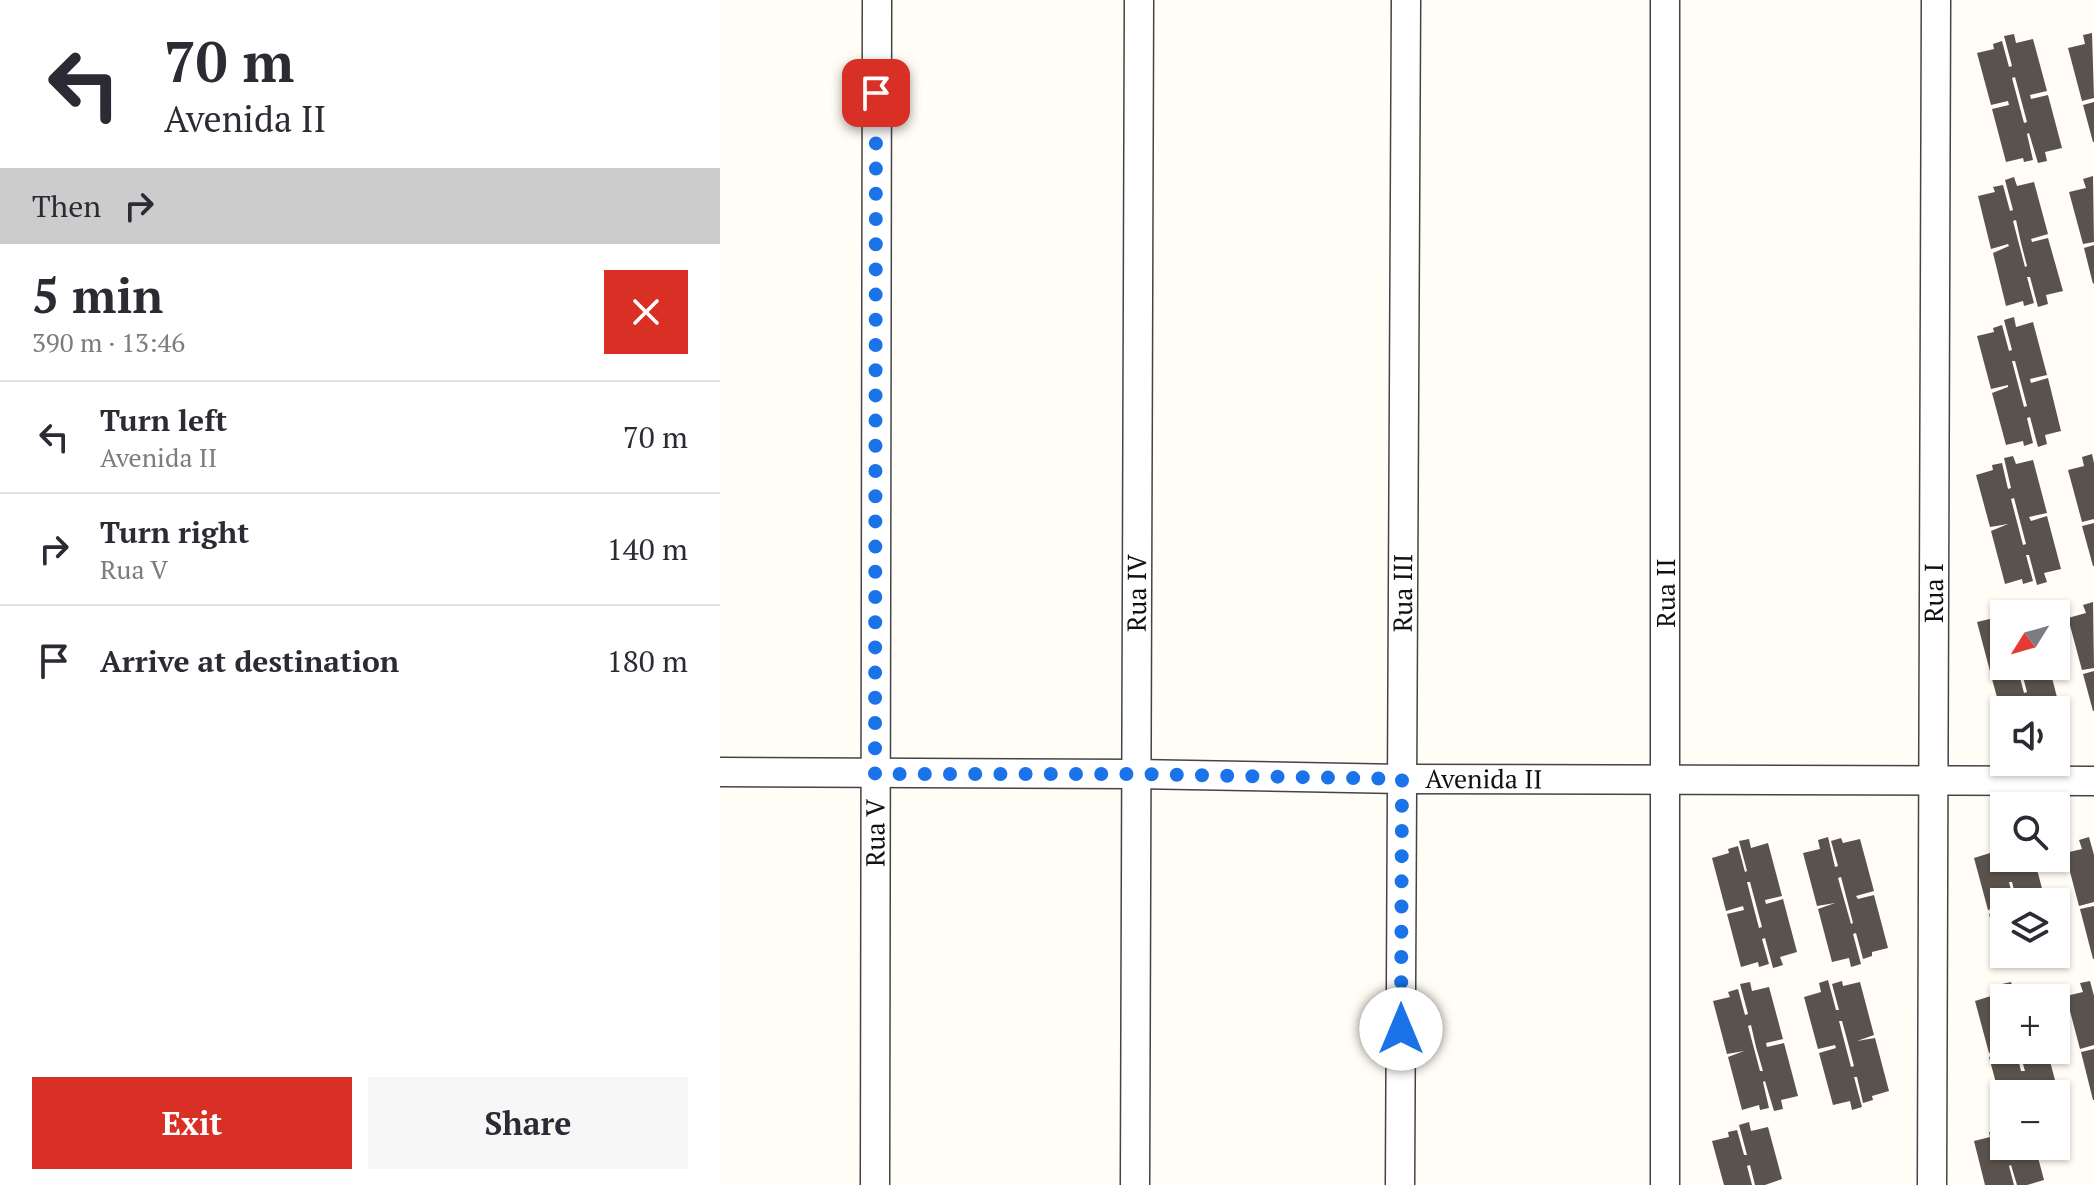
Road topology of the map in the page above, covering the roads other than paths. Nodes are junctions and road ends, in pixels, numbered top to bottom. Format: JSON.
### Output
{"nodes":[{"id":1,"x":877,"y":0,"type":"edge"},
{"id":2,"x":1139,"y":0,"type":"edge"},
{"id":3,"x":1406,"y":0,"type":"edge"},
{"id":4,"x":1665,"y":0,"type":"edge"},
{"id":5,"x":1936,"y":0,"type":"edge"},
{"id":6,"x":720,"y":772,"type":"edge"},
{"id":7,"x":875,"y":774,"type":"junction"},
{"id":8,"x":1135,"y":774,"type":"junction"},
{"id":9,"x":1402,"y":779,"type":"junction"},
{"id":10,"x":1666,"y":779,"type":"junction"},
{"id":11,"x":1935,"y":779,"type":"junction"},
{"id":12,"x":2094,"y":781,"type":"edge"},
{"id":13,"x":875,"y":1185,"type":"edge"},
{"id":14,"x":1135,"y":1185,"type":"edge"},
{"id":15,"x":1400,"y":1185,"type":"edge"},
{"id":16,"x":1665,"y":1185,"type":"edge"},
{"id":17,"x":1932,"y":1185,"type":"edge"}],
"edges":[{"from":1,"to":7,"type":"street","name":"Rua V"},
{"from":2,"to":8,"type":"street","name":"Rua IV"},
{"from":3,"to":9,"type":"street","name":"Rua III"},
{"from":4,"to":10,"type":"street","name":"Rua II"},
{"from":5,"to":11,"type":"street","name":"Rua I"},
{"from":6,"to":7,"type":"street","name":"Avenida II"},
{"from":7,"to":8,"type":"street","name":"Avenida II"},
{"from":7,"to":13,"type":"street","name":"Rua V"},
{"from":8,"to":9,"type":"street","name":"Avenida II"},
{"from":8,"to":14,"type":"street","name":"Rua IV"},
{"from":9,"to":10,"type":"street","name":"Avenida II"},
{"from":9,"to":15,"type":"street","name":"Rua III"},
{"from":10,"to":11,"type":"street","name":"Avenida II"},
{"from":10,"to":16,"type":"street","name":"Rua II"},
{"from":11,"to":12,"type":"street","name":"Avenida II"},
{"from":11,"to":17,"type":"street","name":"Rua I"}]}
